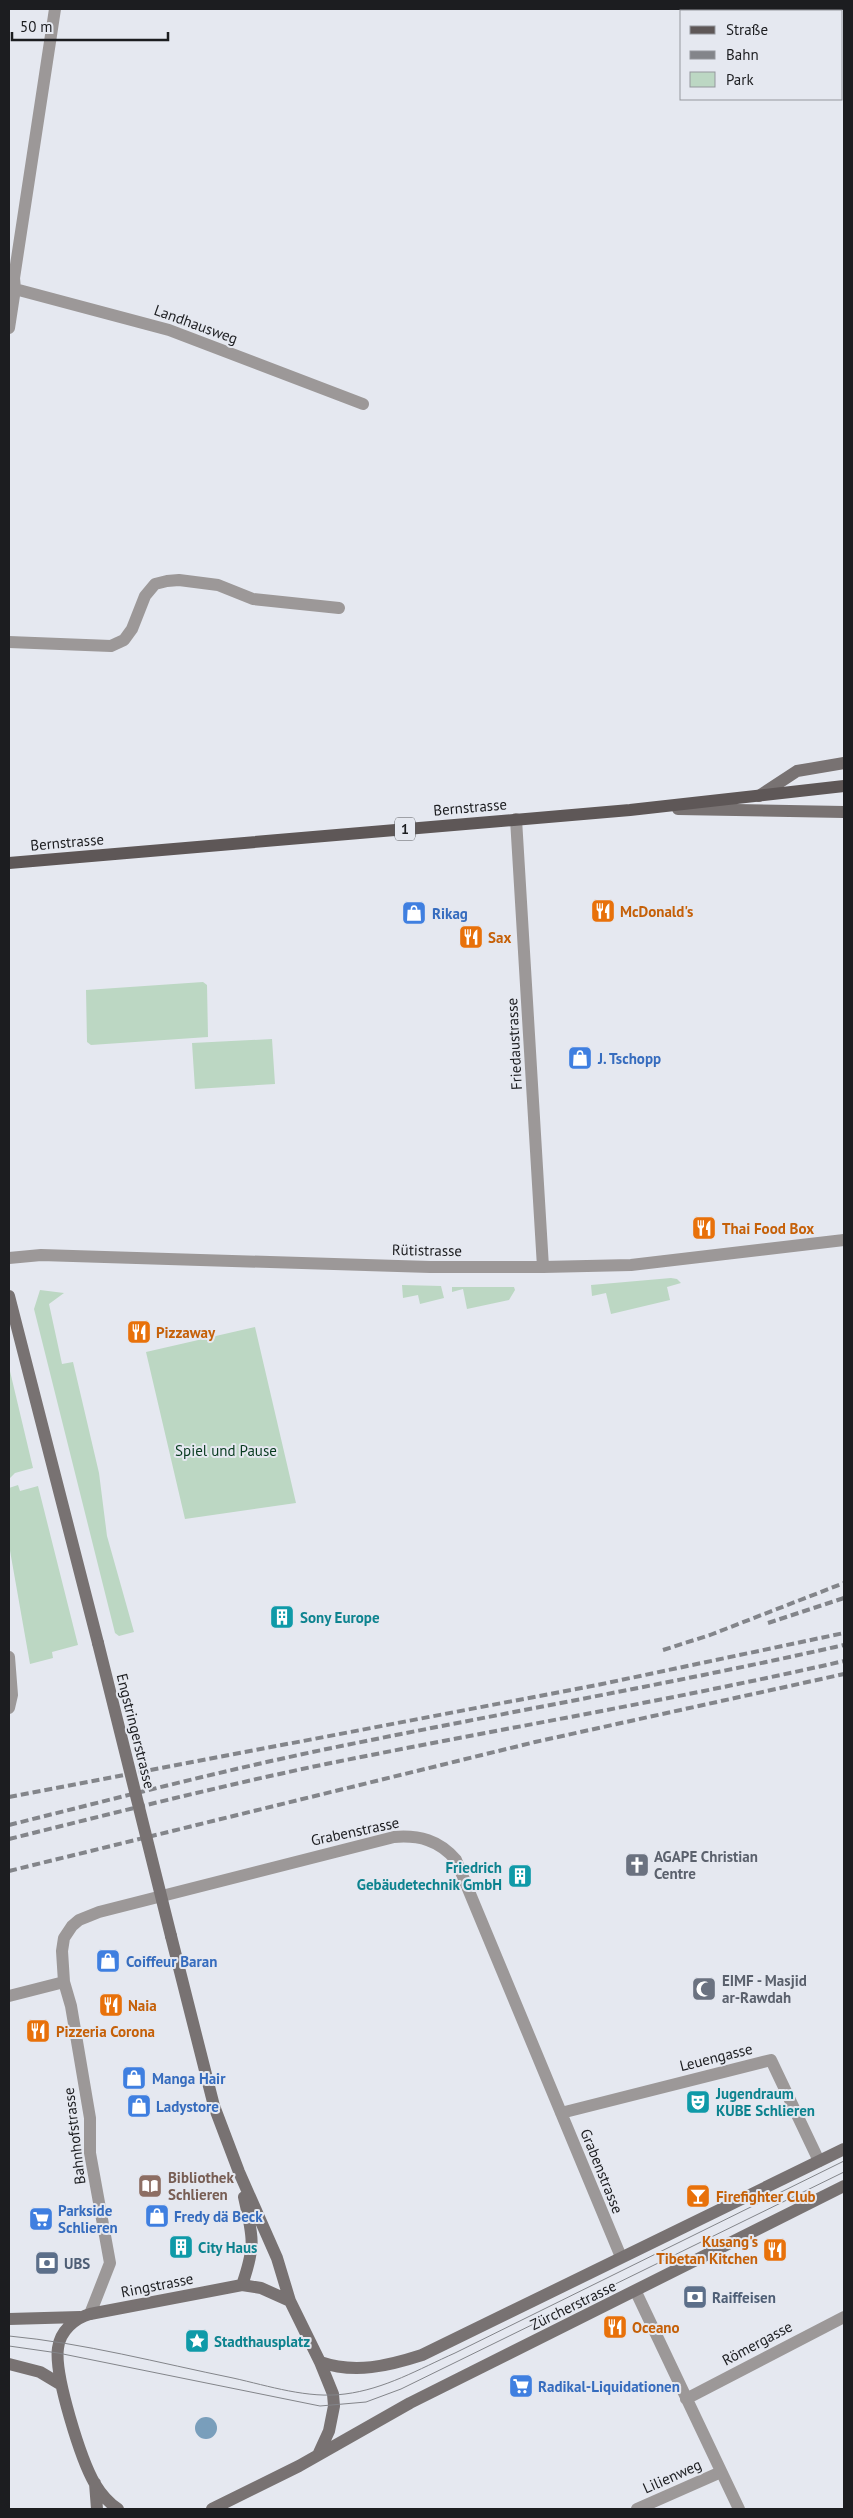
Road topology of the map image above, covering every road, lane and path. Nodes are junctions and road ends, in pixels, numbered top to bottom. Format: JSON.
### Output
{"nodes":[{"id":1,"x":55,"y":9,"type":"edge"},
{"id":2,"x":12,"y":296,"type":"edge"},
{"id":3,"x":9,"y":328,"type":"edge"},
{"id":4,"x":363,"y":404,"type":"dead end"},
{"id":5,"x":339,"y":608,"type":"dead end"},
{"id":6,"x":9,"y":642,"type":"edge"},
{"id":7,"x":844,"y":763,"type":"edge"},
{"id":8,"x":844,"y":786,"type":"edge"},
{"id":9,"x":759,"y":796,"type":"junction"},
{"id":10,"x":651,"y":808,"type":"junction"},
{"id":11,"x":844,"y":812,"type":"edge"},
{"id":12,"x":516,"y":819,"type":"junction"},
{"id":13,"x":9,"y":863,"type":"edge"},
{"id":14,"x":844,"y":1240,"type":"edge"},
{"id":15,"x":9,"y":1258,"type":"edge"},
{"id":16,"x":542,"y":1267,"type":"junction"},
{"id":17,"x":9,"y":1296,"type":"edge"},
{"id":18,"x":9,"y":1657,"type":"edge"},
{"id":19,"x":9,"y":1708,"type":"edge"},
{"id":20,"x":64,"y":1982,"type":"junction"},
{"id":21,"x":9,"y":1996,"type":"edge"},
{"id":22,"x":561,"y":2113,"type":"junction"},
{"id":23,"x":844,"y":2149,"type":"edge"},
{"id":24,"x":819,"y":2161,"type":"junction"},
{"id":25,"x":239,"y":2172,"type":"junction"},
{"id":26,"x":844,"y":2186,"type":"edge"},
{"id":27,"x":621,"y":2257,"type":"junction"},
{"id":28,"x":242,"y":2285,"type":"junction"},
{"id":29,"x":636,"y":2292,"type":"junction"},
{"id":30,"x":290,"y":2301,"type":"junction"},
{"id":31,"x":85,"y":2315,"type":"junction"},
{"id":32,"x":844,"y":2317,"type":"edge"},
{"id":33,"x":9,"y":2319,"type":"edge"},
{"id":34,"x":320,"y":2362,"type":"junction"},
{"id":35,"x":9,"y":2364,"type":"edge"},
{"id":36,"x":60,"y":2384,"type":"junction"},
{"id":37,"x":686,"y":2399,"type":"junction"},
{"id":38,"x":318,"y":2455,"type":"junction"},
{"id":39,"x":721,"y":2472,"type":"junction"},
{"id":40,"x":94,"y":2484,"type":"junction"},
{"id":41,"x":97,"y":2509,"type":"edge"},
{"id":42,"x":118,"y":2509,"type":"edge"},
{"id":43,"x":212,"y":2509,"type":"edge"},
{"id":44,"x":637,"y":2509,"type":"edge"},
{"id":45,"x":739,"y":2509,"type":"edge"}],
"edges":[{"from":1,"to":2,"type":"street"},
{"from":2,"to":3,"type":"street"},
{"from":2,"to":4,"type":"street","name":"Landhausweg"},
{"from":5,"to":6,"type":"street"},
{"from":7,"to":9,"type":"main road"},
{"from":8,"to":9,"type":"main road","name":"Bernstrasse","number":"1"},
{"from":9,"to":10,"type":"main road","name":"Bernstrasse","number":"1"},
{"from":10,"to":11,"type":"main road"},
{"from":10,"to":12,"type":"main road","name":"Bernstrasse","number":"1"},
{"from":12,"to":13,"type":"main road","name":"Bernstrasse","number":"1"},
{"from":12,"to":16,"type":"street","name":"Friedaustrasse"},
{"from":14,"to":16,"type":"street","name":"Rütistrasse"},
{"from":15,"to":16,"type":"street","name":"Rütistrasse"},
{"from":17,"to":25,"type":"main road","name":"Engstringerstrasse","bridge":true},
{"from":18,"to":19,"type":"street"},
{"from":20,"to":21,"type":"street"},
{"from":20,"to":22,"type":"street","name":"Grabenstrasse"},
{"from":20,"to":31,"type":"street","name":"Bahnhofstrasse"},
{"from":22,"to":24,"type":"street","name":"Leuengasse"},
{"from":22,"to":27,"type":"street","name":"Grabenstrasse"},
{"from":23,"to":24,"type":"main road","name":"Zürcherstrasse"},
{"from":24,"to":27,"type":"main road","name":"Zürcherstrasse"},
{"from":25,"to":28,"type":"main road","name":"Engstringerstrasse"},
{"from":25,"to":30,"type":"main road","name":"Engstringerstrasse"},
{"from":26,"to":29,"type":"main road","name":"Zürcherstrasse"},
{"from":27,"to":34,"type":"main road","name":"Zürcherstrasse"},
{"from":28,"to":30,"type":"main road"},
{"from":28,"to":31,"type":"main road","name":"Ringstrasse"},
{"from":29,"to":37,"type":"street"},
{"from":29,"to":38,"type":"main road","name":"Zürcherstrasse"},
{"from":30,"to":34,"type":"main road"},
{"from":31,"to":33,"type":"main road","name":"Ringstrasse"},
{"from":31,"to":36,"type":"main road"},
{"from":32,"to":37,"type":"street","name":"Römergasse"},
{"from":34,"to":38,"type":"main road"},
{"from":35,"to":36,"type":"main road"},
{"from":36,"to":40,"type":"main road"},
{"from":37,"to":39,"type":"street"},
{"from":38,"to":43,"type":"main road","name":"Zürcherstrasse"},
{"from":39,"to":44,"type":"street","name":"Lilienweg"},
{"from":39,"to":45,"type":"street"},
{"from":40,"to":41,"type":"main road"},
{"from":40,"to":42,"type":"main road"}]}
